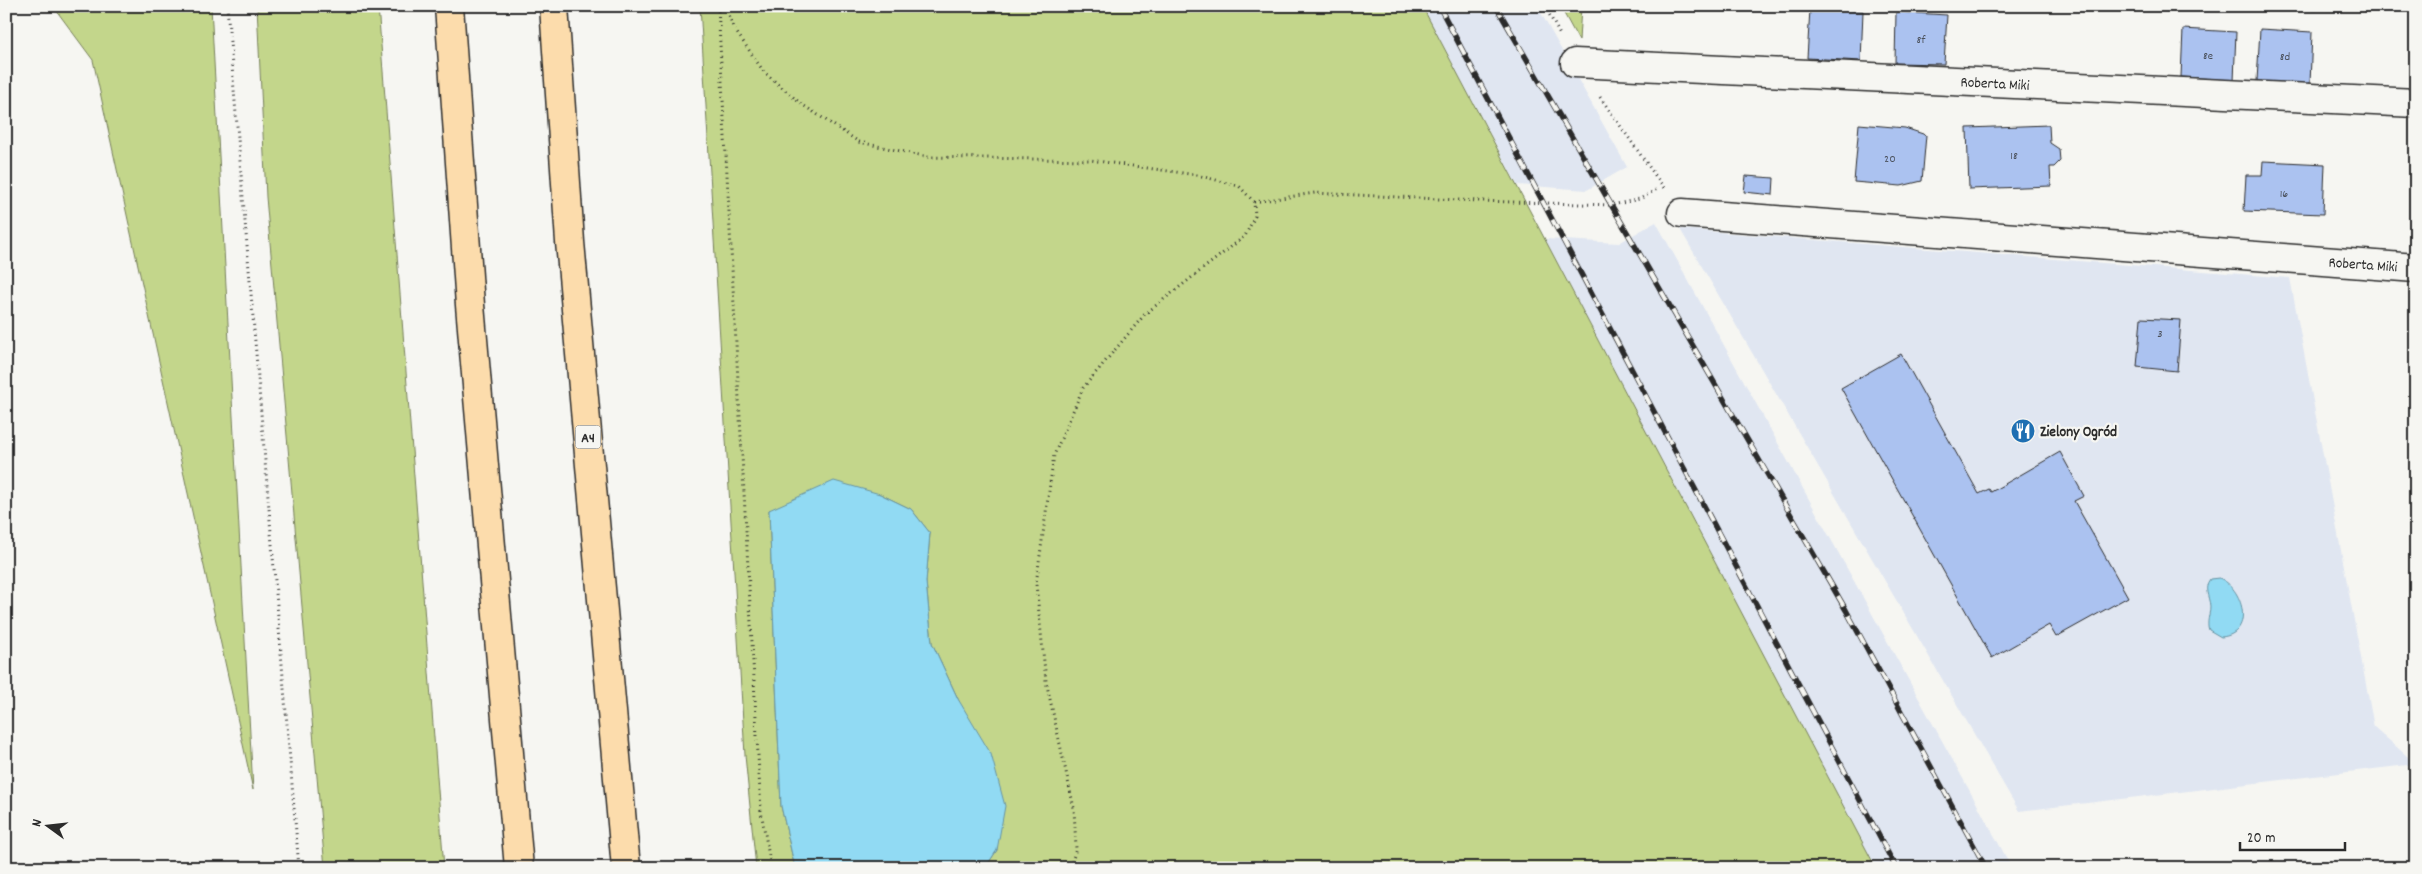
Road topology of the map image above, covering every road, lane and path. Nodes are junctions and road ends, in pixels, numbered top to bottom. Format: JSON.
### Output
{"nodes":[{"id":1,"x":227,"y":6,"type":"edge"},
{"id":2,"x":449,"y":6,"type":"edge"},
{"id":3,"x":554,"y":6,"type":"edge"},
{"id":4,"x":718,"y":6,"type":"edge"},
{"id":5,"x":726,"y":6,"type":"edge"},
{"id":6,"x":1545,"y":6,"type":"edge"},
{"id":7,"x":1575,"y":63,"type":"junction"},
{"id":8,"x":2416,"y":103,"type":"edge"},
{"id":9,"x":1663,"y":186,"type":"junction"},
{"id":10,"x":1254,"y":202,"type":"junction"},
{"id":11,"x":1682,"y":213,"type":"joint"},
{"id":12,"x":2416,"y":268,"type":"edge"},
{"id":13,"x":299,"y":868,"type":"edge"},
{"id":14,"x":520,"y":868,"type":"edge"},
{"id":15,"x":626,"y":868,"type":"edge"},
{"id":16,"x":771,"y":868,"type":"edge"},
{"id":17,"x":1070,"y":868,"type":"edge"}],
"edges":[{"from":1,"to":13,"type":"path"},
{"from":2,"to":14,"type":"highway"},
{"from":3,"to":15,"type":"highway","number":"A4"},
{"from":4,"to":16,"type":"path"},
{"from":5,"to":10,"type":"path"},
{"from":6,"to":7,"type":"path"},
{"from":7,"to":8,"type":"street","name":"Roberta Miki"},
{"from":7,"to":9,"type":"path"},
{"from":9,"to":10,"type":"path"},
{"from":9,"to":11,"type":"path"},
{"from":10,"to":17,"type":"path"},
{"from":11,"to":12,"type":"street","name":"Roberta Miki"}]}
